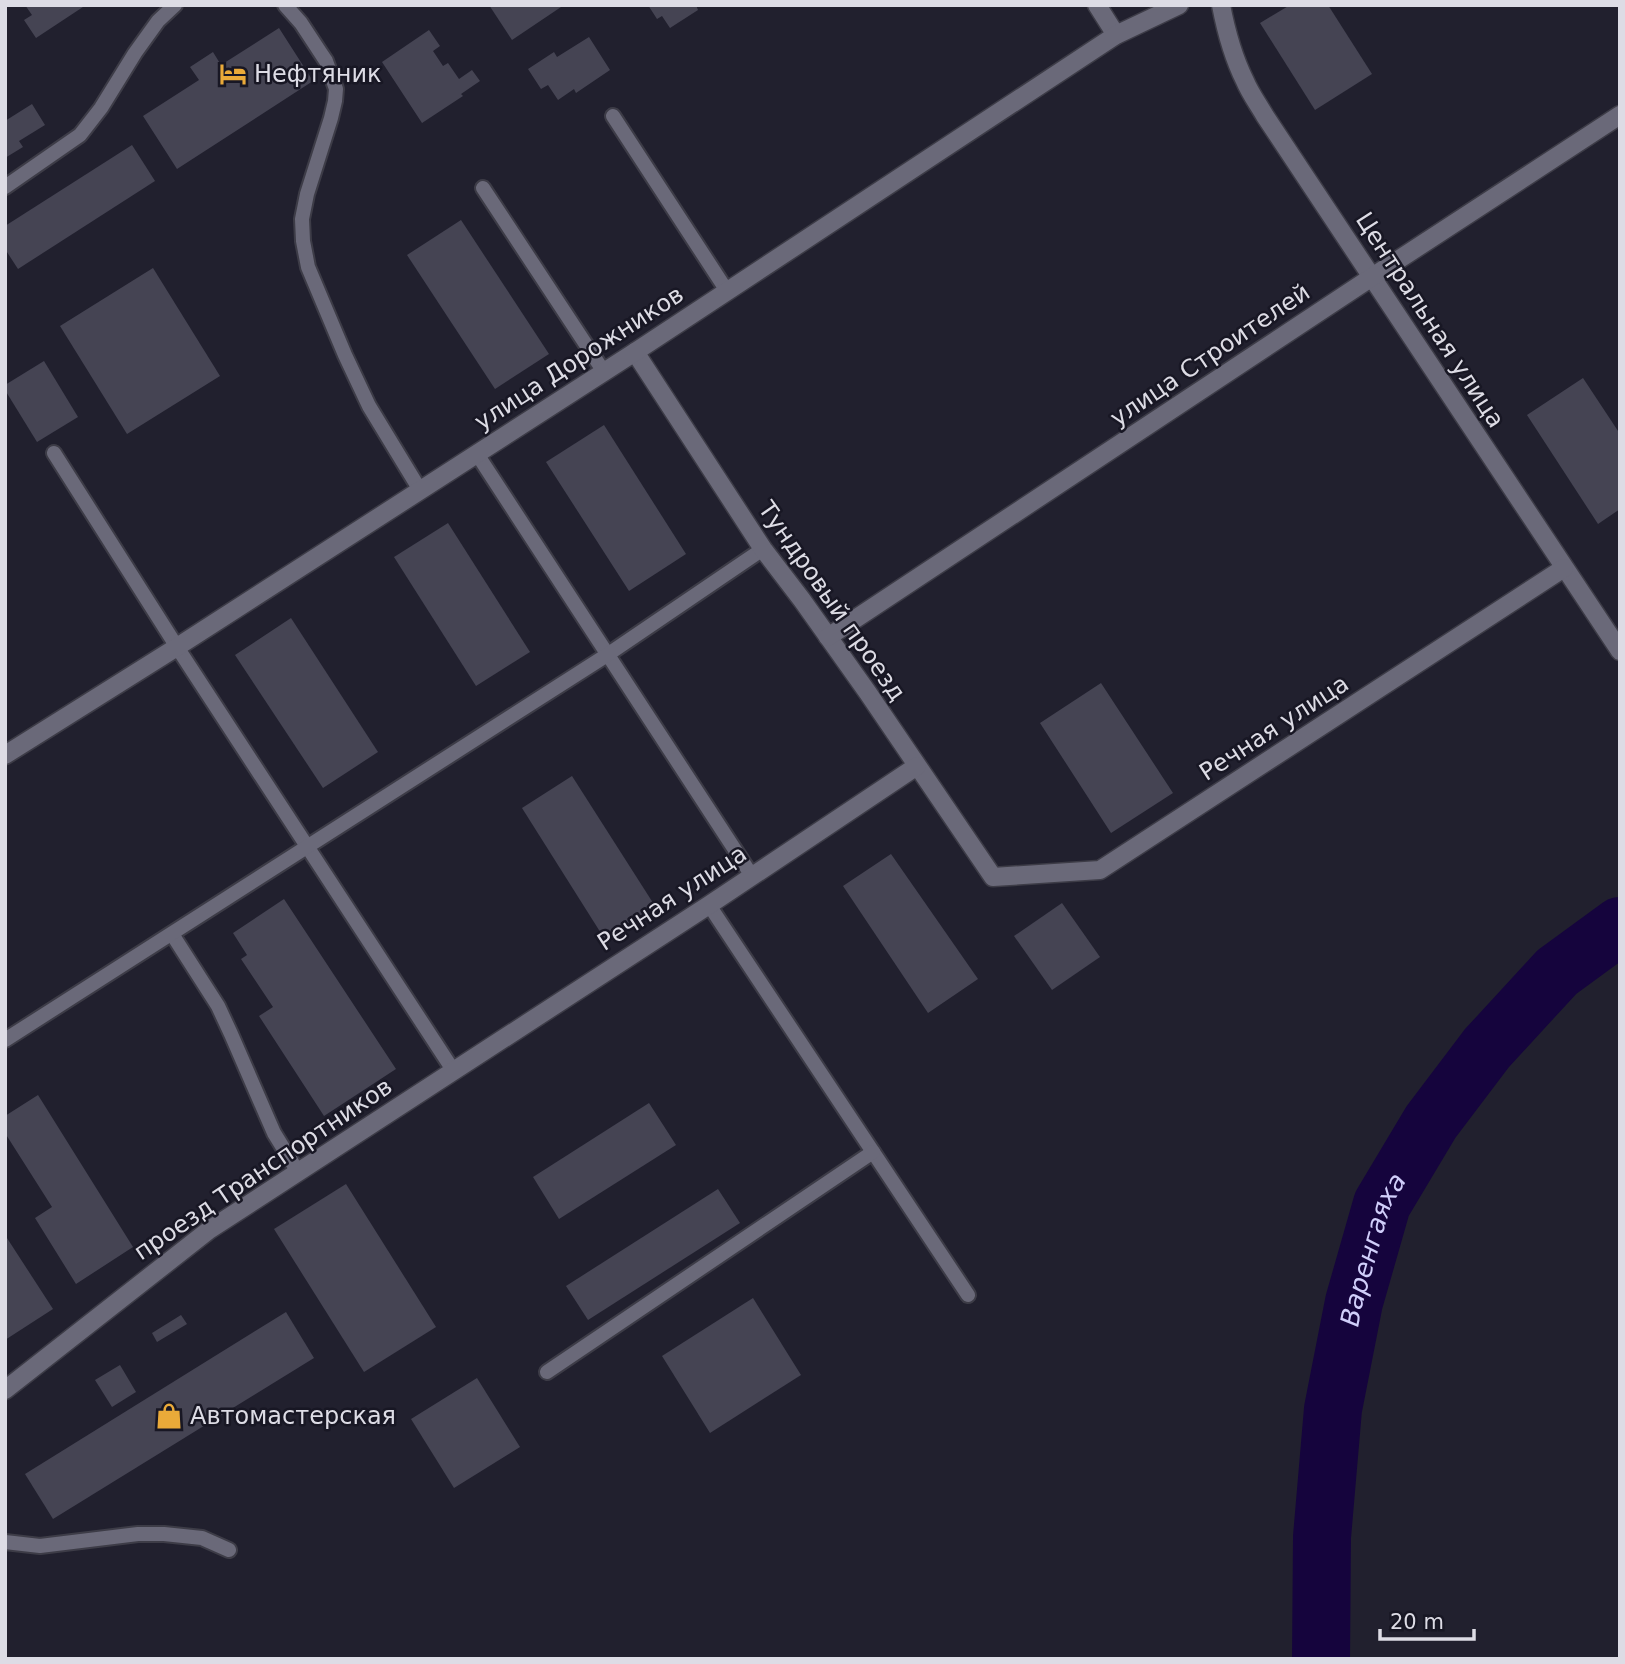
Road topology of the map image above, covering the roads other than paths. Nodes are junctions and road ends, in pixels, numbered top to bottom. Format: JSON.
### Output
{"nodes":[{"id":1,"x":175,"y":5,"type":"edge"},
{"id":2,"x":285,"y":5,"type":"edge"},
{"id":3,"x":1097,"y":5,"type":"edge"},
{"id":4,"x":1180,"y":5,"type":"edge"},
{"id":5,"x":1221,"y":5,"type":"edge"},
{"id":6,"x":1116,"y":35,"type":"junction"},
{"id":7,"x":1620,"y":115,"type":"edge"},
{"id":8,"x":614,"y":117,"type":"dead end"},
{"id":9,"x":5,"y":187,"type":"edge"},
{"id":10,"x":483,"y":188,"type":"dead end"},
{"id":11,"x":1372,"y":276,"type":"junction"},
{"id":12,"x":727,"y":291,"type":"junction"},
{"id":13,"x":635,"y":352,"type":"junction"},
{"id":14,"x":604,"y":372,"type":"junction"},
{"id":15,"x":54,"y":453,"type":"dead end"},
{"id":16,"x":477,"y":454,"type":"junction"},
{"id":17,"x":420,"y":490,"type":"junction"},
{"id":18,"x":764,"y":549,"type":"junction"},
{"id":19,"x":1564,"y":568,"type":"junction"},
{"id":20,"x":828,"y":637,"type":"junction"},
{"id":21,"x":177,"y":647,"type":"junction"},
{"id":22,"x":1620,"y":651,"type":"edge"},
{"id":23,"x":607,"y":654,"type":"junction"},
{"id":24,"x":5,"y":755,"type":"edge"},
{"id":25,"x":917,"y":766,"type":"junction"},
{"id":26,"x":308,"y":847,"type":"junction"},
{"id":27,"x":752,"y":876,"type":"junction"},
{"id":28,"x":993,"y":877,"type":"joint"},
{"id":29,"x":709,"y":905,"type":"junction"},
{"id":30,"x":172,"y":934,"type":"junction"},
{"id":31,"x":5,"y":1040,"type":"edge"},
{"id":32,"x":453,"y":1070,"type":"junction"},
{"id":33,"x":873,"y":1152,"type":"junction"},
{"id":34,"x":298,"y":1172,"type":"junction"},
{"id":35,"x":968,"y":1295,"type":"dead end"},
{"id":36,"x":547,"y":1372,"type":"dead end"},
{"id":37,"x":5,"y":1390,"type":"edge"},
{"id":38,"x":5,"y":1542,"type":"edge"},
{"id":39,"x":229,"y":1550,"type":"dead end"}],
"edges":[{"from":1,"to":9,"type":"lane"},
{"from":2,"to":17,"type":"lane"},
{"from":3,"to":6,"type":"street"},
{"from":4,"to":6,"type":"street","name":"улица Дорожников"},
{"from":5,"to":11,"type":"street","name":"Центральная улица"},
{"from":6,"to":12,"type":"street","name":"улица Дорожников"},
{"from":7,"to":11,"type":"street","name":"улица Строителей"},
{"from":8,"to":12,"type":"lane"},
{"from":10,"to":14,"type":"lane"},
{"from":11,"to":19,"type":"street","name":"Центральная улица"},
{"from":11,"to":20,"type":"street","name":"улица Строителей"},
{"from":12,"to":13,"type":"street","name":"улица Дорожников"},
{"from":13,"to":14,"type":"street","name":"улица Дорожников"},
{"from":13,"to":18,"type":"street","name":"Тундровый проезд"},
{"from":14,"to":16,"type":"street","name":"улица Дорожников"},
{"from":15,"to":21,"type":"lane"},
{"from":16,"to":17,"type":"street","name":"улица Дорожников"},
{"from":16,"to":23,"type":"lane"},
{"from":17,"to":21,"type":"street","name":"улица Дорожников"},
{"from":18,"to":20,"type":"street","name":"Тундровый проезд"},
{"from":18,"to":23,"type":"lane"},
{"from":19,"to":22,"type":"street","name":"Центральная улица"},
{"from":19,"to":28,"type":"street","name":"Речная улица"},
{"from":20,"to":25,"type":"street","name":"Тундровый проезд"},
{"from":21,"to":24,"type":"street","name":"улица Дорожников"},
{"from":21,"to":26,"type":"lane"},
{"from":23,"to":26,"type":"lane"},
{"from":23,"to":27,"type":"lane"},
{"from":25,"to":27,"type":"street","name":"Речная улица"},
{"from":25,"to":28,"type":"street","name":"Тундровый проезд"},
{"from":26,"to":30,"type":"lane"},
{"from":26,"to":32,"type":"lane"},
{"from":27,"to":29,"type":"street","name":"Речная улица"},
{"from":29,"to":32,"type":"street","name":"Речная улица"},
{"from":29,"to":33,"type":"lane"},
{"from":30,"to":31,"type":"lane"},
{"from":30,"to":34,"type":"lane"},
{"from":32,"to":34,"type":"street","name":"проезд Транспортников"},
{"from":33,"to":35,"type":"lane"},
{"from":33,"to":36,"type":"lane"},
{"from":34,"to":37,"type":"street","name":"проезд Транспортников"},
{"from":38,"to":39,"type":"lane"}]}
